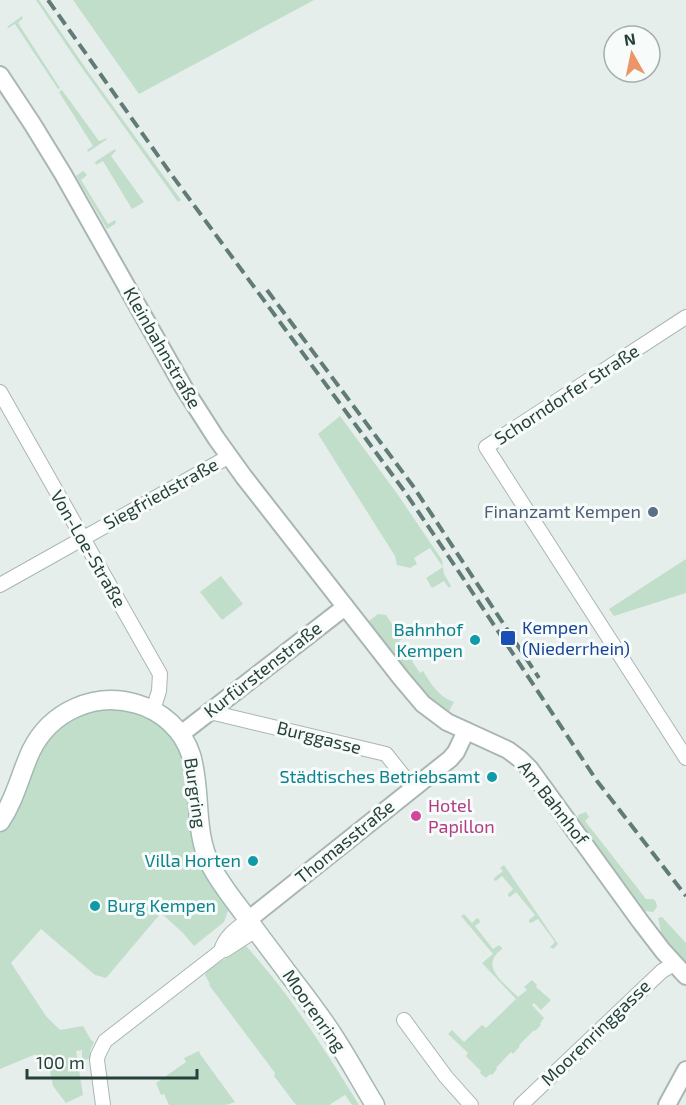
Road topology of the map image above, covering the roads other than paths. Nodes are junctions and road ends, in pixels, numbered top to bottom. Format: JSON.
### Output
{"nodes":[{"id":1,"x":0,"y":75,"type":"edge"},
{"id":2,"x":686,"y":317,"type":"edge"},
{"id":3,"x":0,"y":392,"type":"edge"},
{"id":4,"x":228,"y":457,"type":"junction"},
{"id":5,"x":82,"y":539,"type":"junction"},
{"id":6,"x":0,"y":585,"type":"edge"},
{"id":7,"x":345,"y":607,"type":"junction"},
{"id":8,"x":153,"y":710,"type":"junction"},
{"id":9,"x":210,"y":711,"type":"junction"},
{"id":10,"x":466,"y":731,"type":"junction"},
{"id":11,"x":181,"y":734,"type":"junction"},
{"id":12,"x":686,"y":758,"type":"edge"},
{"id":13,"x":413,"y":788,"type":"junction"},
{"id":14,"x":0,"y":822,"type":"edge"},
{"id":15,"x":252,"y":925,"type":"junction"},
{"id":16,"x":674,"y":964,"type":"junction"},
{"id":17,"x":686,"y":976,"type":"edge"},
{"id":18,"x":404,"y":1020,"type":"dead end"},
{"id":19,"x":686,"y":1060,"type":"edge"},
{"id":20,"x":686,"y":1070,"type":"edge"},
{"id":21,"x":671,"y":1099,"type":"edge"},
{"id":22,"x":103,"y":1105,"type":"edge"},
{"id":23,"x":375,"y":1105,"type":"edge"},
{"id":24,"x":471,"y":1105,"type":"edge"},
{"id":25,"x":521,"y":1105,"type":"edge"}],
"edges":[{"from":1,"to":4,"type":"street","name":"Kleinbahnstraße"},
{"from":2,"to":12,"type":"street","name":"Schorndorfer Straße"},
{"from":3,"to":5,"type":"street","name":"Von-Loe-Straße"},
{"from":4,"to":5,"type":"street","name":"Siegfriedstraße"},
{"from":4,"to":7,"type":"street","name":"Kleinbahnstraße"},
{"from":5,"to":6,"type":"street","name":"Siegfriedstraße"},
{"from":5,"to":8,"type":"street","name":"Von-Loe-Straße"},
{"from":7,"to":9,"type":"street","name":"Kurfürstenstraße"},
{"from":7,"to":10,"type":"street","name":"Am Bahnhof"},
{"from":8,"to":11,"type":"main road","name":"Burgring"},
{"from":8,"to":14,"type":"main road","name":"Burgring"},
{"from":9,"to":11,"type":"street","name":"Kurfürstenstraße"},
{"from":9,"to":13,"type":"street","name":"Burggasse"},
{"from":10,"to":13,"type":"street","name":"Thomasstraße"},
{"from":10,"to":16,"type":"street","name":"Am Bahnhof"},
{"from":11,"to":15,"type":"main road","name":"Burgring"},
{"from":13,"to":15,"type":"street","name":"Thomasstraße"},
{"from":15,"to":22,"type":"street","name":"Thomasstraße"},
{"from":15,"to":23,"type":"main road","name":"Moorenring"},
{"from":16,"to":17,"type":"street","name":"Am Bahnhof"},
{"from":16,"to":25,"type":"street","name":"Moorenringgasse"},
{"from":18,"to":24,"type":"street"},
{"from":19,"to":21,"type":"street"},
{"from":20,"to":21,"type":"street"}]}
